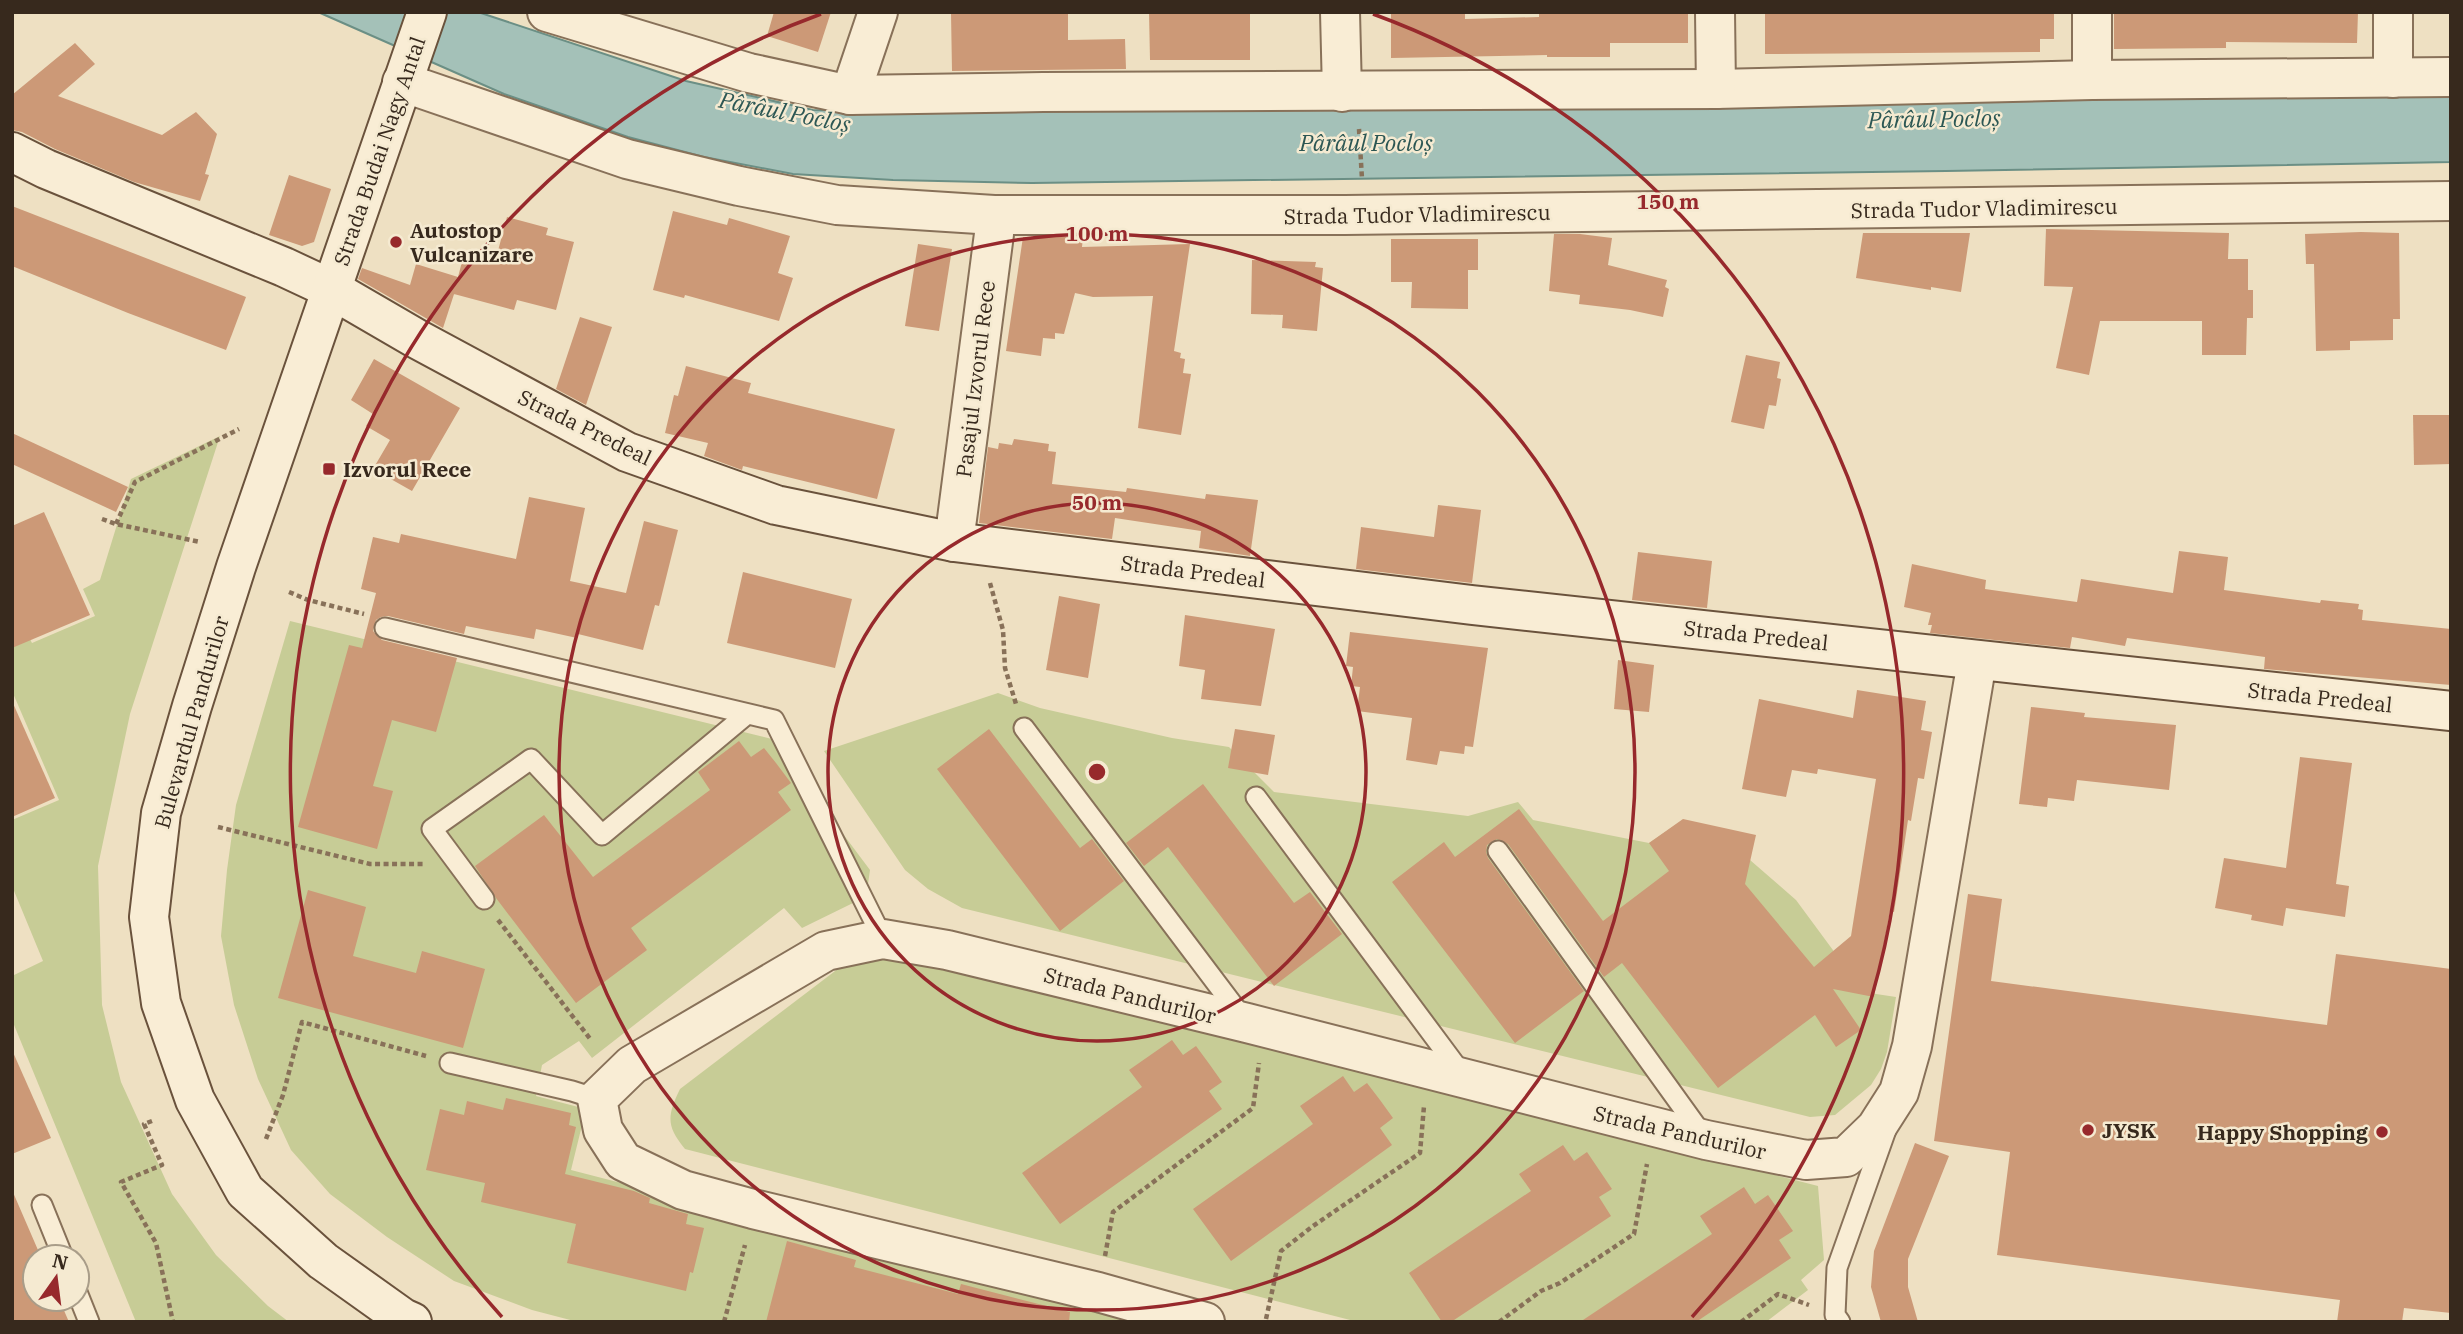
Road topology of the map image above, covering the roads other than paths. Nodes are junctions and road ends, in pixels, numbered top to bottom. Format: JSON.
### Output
{"nodes":[{"id":1,"x":427,"y":12,"type":"edge"},
{"id":2,"x":547,"y":12,"type":"edge"},
{"id":3,"x":878,"y":12,"type":"edge"},
{"id":4,"x":1340,"y":12,"type":"edge"},
{"id":5,"x":1715,"y":12,"type":"edge"},
{"id":6,"x":2092,"y":12,"type":"edge"},
{"id":7,"x":2393,"y":12,"type":"edge"},
{"id":8,"x":406,"y":71,"type":"junction"},
{"id":9,"x":2451,"y":77,"type":"edge"},
{"id":10,"x":2393,"y":78,"type":"junction"},
{"id":11,"x":2092,"y":80,"type":"junction"},
{"id":12,"x":1716,"y":89,"type":"junction"},
{"id":13,"x":849,"y":95,"type":"junction"},
{"id":14,"x":1350,"y":108,"type":"junction"},
{"id":15,"x":12,"y":152,"type":"edge"},
{"id":16,"x":2451,"y":201,"type":"edge"},
{"id":17,"x":994,"y":215,"type":"junction"},
{"id":18,"x":331,"y":289,"type":"junction"},
{"id":19,"x":954,"y":542,"type":"junction"},
{"id":20,"x":385,"y":628,"type":"road end"},
{"id":21,"x":1977,"y":660,"type":"junction"},
{"id":22,"x":2451,"y":711,"type":"edge"},
{"id":23,"x":746,"y":715,"type":"junction"},
{"id":24,"x":1024,"y":728,"type":"road end"},
{"id":25,"x":1256,"y":797,"type":"dead end"},
{"id":26,"x":1498,"y":851,"type":"dead end"},
{"id":27,"x":484,"y":898,"type":"dead end"},
{"id":28,"x":883,"y":939,"type":"junction"},
{"id":29,"x":1253,"y":1039,"type":"junction"},
{"id":30,"x":450,"y":1063,"type":"road end"},
{"id":31,"x":1466,"y":1080,"type":"junction"},
{"id":32,"x":1899,"y":1092,"type":"junction"},
{"id":33,"x":597,"y":1099,"type":"junction"},
{"id":34,"x":1706,"y":1140,"type":"junction"},
{"id":35,"x":42,"y":1205,"type":"dead end"},
{"id":36,"x":57,"y":1243,"type":"edge"},
{"id":37,"x":1838,"y":1318,"type":"edge"},
{"id":38,"x":412,"y":1322,"type":"edge"},
{"id":39,"x":1205,"y":1322,"type":"edge"}],
"edges":[{"from":1,"to":8,"type":"street","name":"Strada Budai Nagy Antal"},
{"from":2,"to":13,"type":"street"},
{"from":3,"to":13,"type":"street"},
{"from":4,"to":14,"type":"street"},
{"from":5,"to":12,"type":"street"},
{"from":6,"to":11,"type":"street"},
{"from":7,"to":10,"type":"street"},
{"from":8,"to":17,"type":"street","name":"Strada Tudor Vladimirescu"},
{"from":8,"to":18,"type":"street","name":"Strada Budai Nagy Antal"},
{"from":9,"to":10,"type":"street"},
{"from":10,"to":11,"type":"street"},
{"from":11,"to":12,"type":"street"},
{"from":12,"to":14,"type":"street"},
{"from":13,"to":14,"type":"street"},
{"from":15,"to":18,"type":"street","name":"Strada Predeal"},
{"from":16,"to":17,"type":"street","name":"Strada Tudor Vladimirescu"},
{"from":17,"to":19,"type":"street","name":"Pasajul Izvorul Rece"},
{"from":18,"to":19,"type":"street","name":"Strada Predeal"},
{"from":18,"to":38,"type":"street","name":"Bulevardul Pandurilor"},
{"from":19,"to":21,"type":"street","name":"Strada Predeal"},
{"from":20,"to":23,"type":"lane"},
{"from":21,"to":22,"type":"street","name":"Strada Predeal"},
{"from":21,"to":32,"type":"street","name":"Strada Pandurilor"},
{"from":23,"to":27,"type":"lane"},
{"from":23,"to":28,"type":"lane"},
{"from":24,"to":29,"type":"lane"},
{"from":25,"to":31,"type":"lane"},
{"from":26,"to":34,"type":"lane"},
{"from":28,"to":29,"type":"street","name":"Strada Pandurilor"},
{"from":28,"to":33,"type":"street","name":"Strada Pandurilor"},
{"from":29,"to":31,"type":"street","name":"Strada Pandurilor"},
{"from":30,"to":33,"type":"lane"},
{"from":31,"to":34,"type":"street","name":"Strada Pandurilor"},
{"from":32,"to":34,"type":"street","name":"Strada Pandurilor"},
{"from":32,"to":37,"type":"lane"},
{"from":33,"to":39,"type":"street"},
{"from":35,"to":36,"type":"lane"}]}
